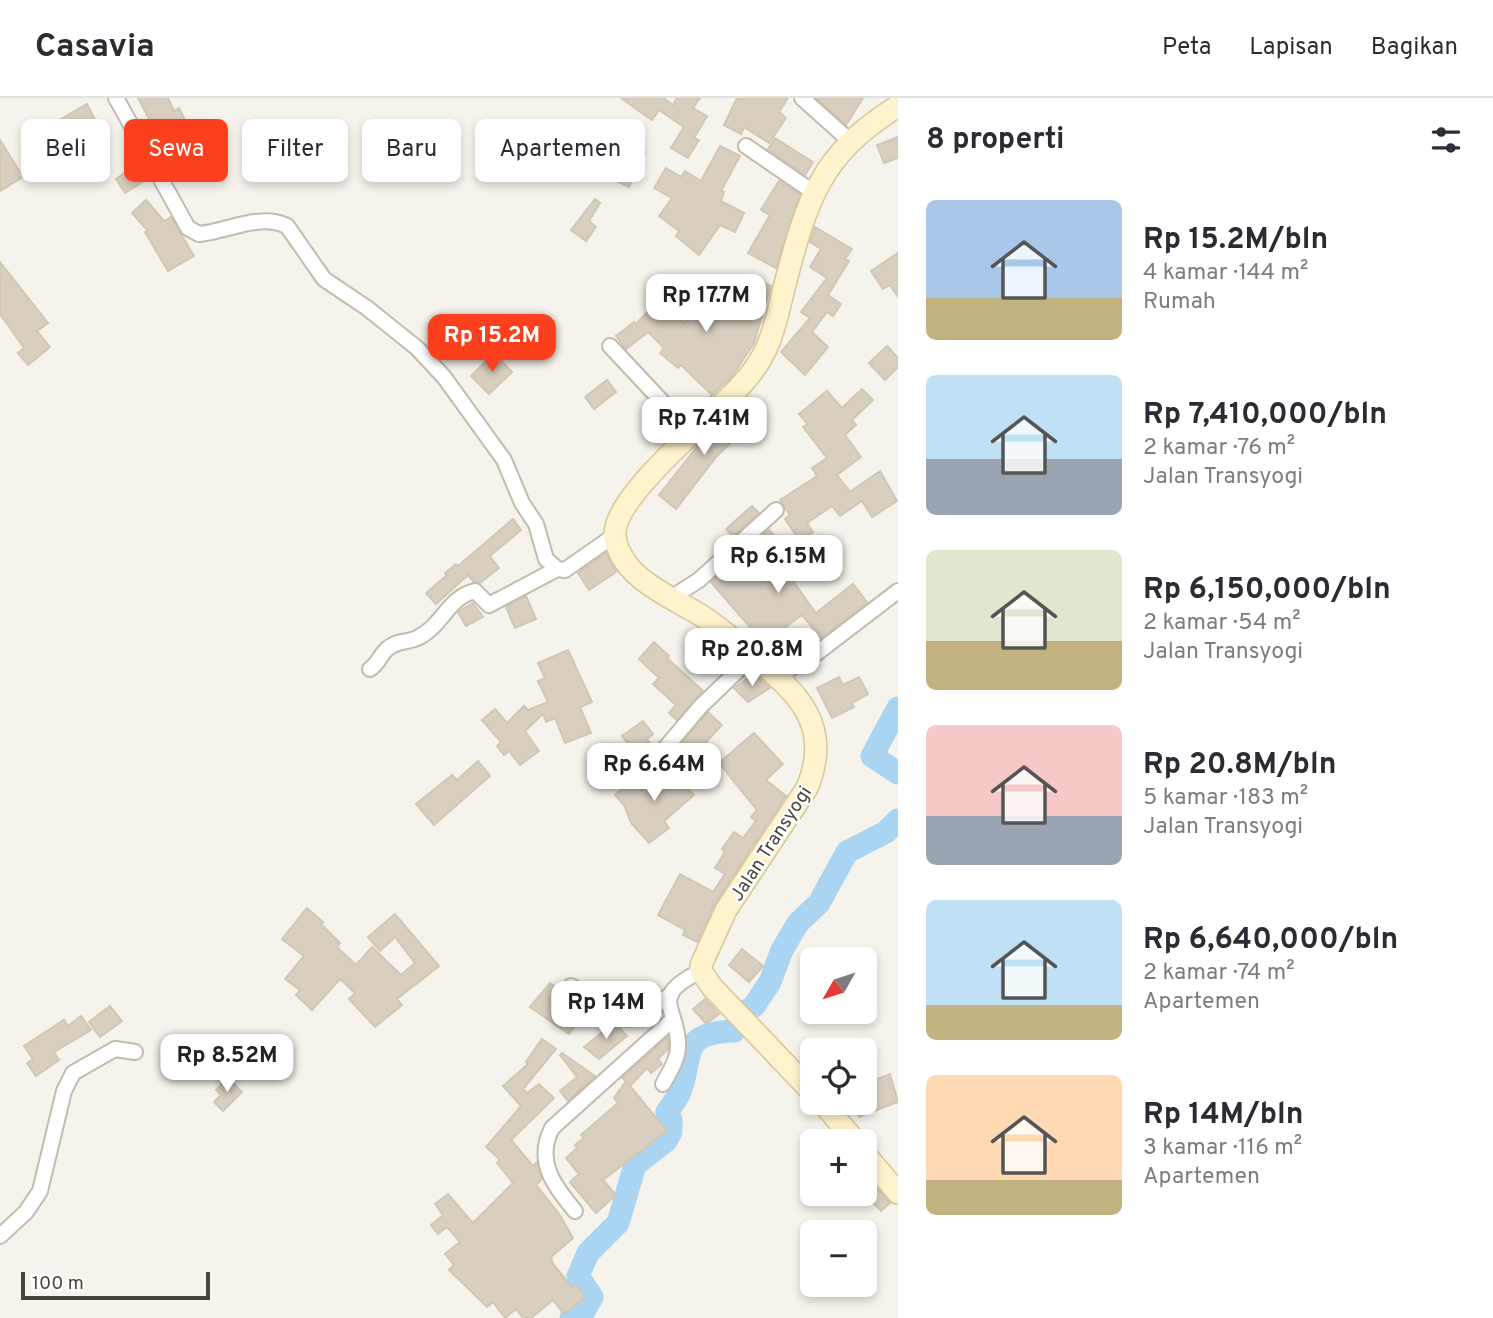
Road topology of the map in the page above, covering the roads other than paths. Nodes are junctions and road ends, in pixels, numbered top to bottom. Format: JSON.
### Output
{"nodes":[{"id":1,"x":116,"y":98,"type":"edge"},
{"id":2,"x":802,"y":98,"type":"edge"},
{"id":3,"x":898,"y":106,"type":"edge"},
{"id":4,"x":850,"y":141,"type":"junction"},
{"id":5,"x":746,"y":146,"type":"dead end"},
{"id":6,"x":813,"y":191,"type":"junction"},
{"id":7,"x":610,"y":346,"type":"dead end"},
{"id":8,"x":688,"y":437,"type":"junction"},
{"id":9,"x":776,"y":510,"type":"dead end"},
{"id":10,"x":615,"y":535,"type":"junction"},
{"id":11,"x":557,"y":569,"type":"junction"},
{"id":12,"x":898,"y":591,"type":"edge"},
{"id":13,"x":671,"y":598,"type":"junction"},
{"id":14,"x":753,"y":656,"type":"junction"},
{"id":15,"x":370,"y":669,"type":"dead end"},
{"id":16,"x":778,"y":676,"type":"junction"},
{"id":17,"x":643,"y":773,"type":"dead end"},
{"id":18,"x":701,"y":971,"type":"junction"},
{"id":19,"x":571,"y":986,"type":"dead end"},
{"id":20,"x":671,"y":995,"type":"junction"},
{"id":21,"x":671,"y":1021,"type":"junction"},
{"id":22,"x":135,"y":1052,"type":"dead end"},
{"id":23,"x":800,"y":1080,"type":"edge"},
{"id":24,"x":663,"y":1084,"type":"dead end"},
{"id":25,"x":833,"y":1115,"type":"edge"},
{"id":26,"x":845,"y":1129,"type":"edge"},
{"id":27,"x":877,"y":1168,"type":"edge"},
{"id":28,"x":898,"y":1193,"type":"edge"},
{"id":29,"x":575,"y":1212,"type":"dead end"},
{"id":30,"x":0,"y":1236,"type":"edge"}],
"edges":[{"from":1,"to":11,"type":"street"},
{"from":2,"to":4,"type":"street"},
{"from":3,"to":4,"type":"main road"},
{"from":4,"to":6,"type":"main road"},
{"from":5,"to":6,"type":"street"},
{"from":6,"to":8,"type":"main road"},
{"from":7,"to":8,"type":"street"},
{"from":8,"to":10,"type":"main road"},
{"from":9,"to":13,"type":"street"},
{"from":10,"to":11,"type":"street"},
{"from":10,"to":13,"type":"main road","name":"Jalan Transyogi"},
{"from":11,"to":15,"type":"street"},
{"from":12,"to":16,"type":"street"},
{"from":13,"to":14,"type":"main road","name":"Jalan Transyogi"},
{"from":14,"to":16,"type":"main road","name":"Jalan Transyogi"},
{"from":14,"to":17,"type":"street"},
{"from":16,"to":18,"type":"main road","name":"Jalan Transyogi"},
{"from":18,"to":20,"type":"street"},
{"from":18,"to":23,"type":"main road"},
{"from":19,"to":20,"type":"street"},
{"from":20,"to":21,"type":"street"},
{"from":21,"to":24,"type":"street"},
{"from":21,"to":29,"type":"street"},
{"from":22,"to":30,"type":"street"},
{"from":25,"to":26,"type":"main road"},
{"from":27,"to":28,"type":"main road"}]}
